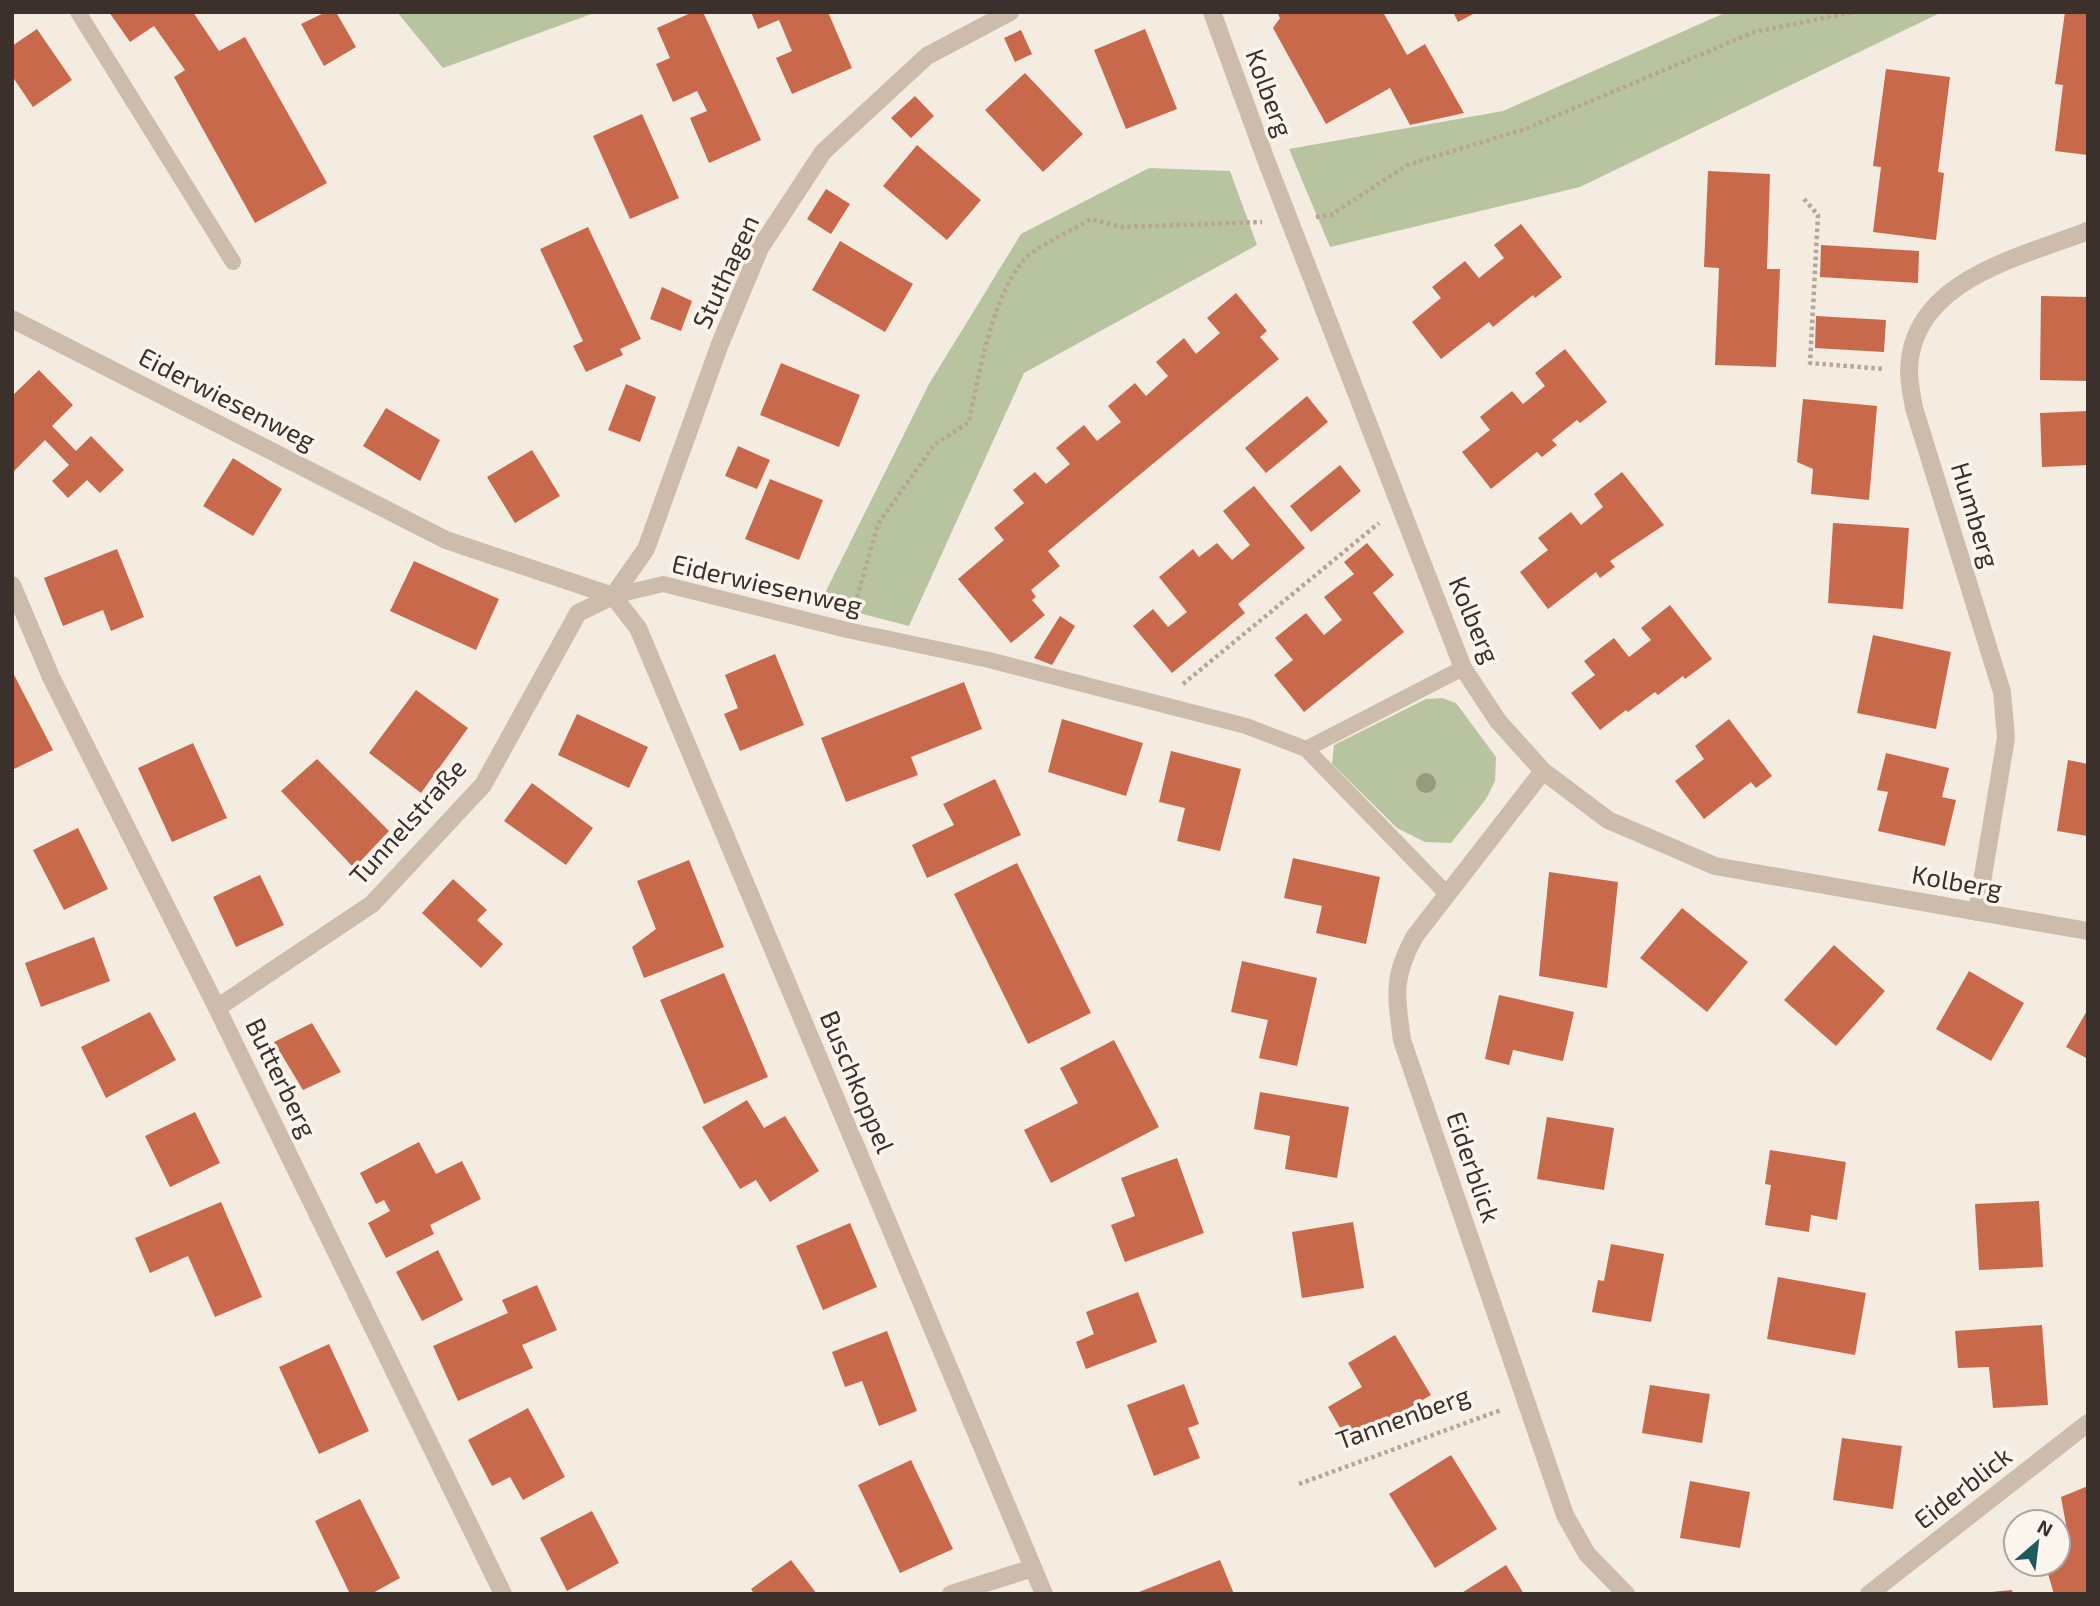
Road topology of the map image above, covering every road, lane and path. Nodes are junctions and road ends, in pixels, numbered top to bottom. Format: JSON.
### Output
{"nodes":[{"id":1,"x":78,"y":12,"type":"edge"},
{"id":2,"x":1010,"y":12,"type":"edge"},
{"id":3,"x":1212,"y":12,"type":"edge"},
{"id":4,"x":1854,"y":12,"type":"edge"},
{"id":5,"x":1804,"y":199,"type":"dead end"},
{"id":6,"x":1290,"y":220,"type":"junction"},
{"id":7,"x":2088,"y":231,"type":"edge"},
{"id":8,"x":233,"y":261,"type":"dead end"},
{"id":9,"x":12,"y":319,"type":"edge"},
{"id":10,"x":1909,"y":372,"type":"junction"},
{"id":11,"x":1403,"y":513,"type":"junction"},
{"id":12,"x":12,"y":585,"type":"edge"},
{"id":13,"x":613,"y":596,"type":"junction"},
{"id":14,"x":847,"y":630,"type":"junction"},
{"id":15,"x":1463,"y":668,"type":"junction"},
{"id":16,"x":1157,"y":704,"type":"junction"},
{"id":17,"x":1306,"y":749,"type":"junction"},
{"id":18,"x":1543,"y":771,"type":"junction"},
{"id":19,"x":1446,"y":893,"type":"junction"},
{"id":20,"x":1977,"y":912,"type":"junction"},
{"id":21,"x":2088,"y":931,"type":"edge"},
{"id":22,"x":218,"y":1008,"type":"junction"},
{"id":23,"x":1524,"y":1401,"type":"junction"},
{"id":24,"x":2088,"y":1423,"type":"edge"},
{"id":25,"x":1299,"y":1484,"type":"dead end"},
{"id":26,"x":1033,"y":1568,"type":"junction"},
{"id":27,"x":503,"y":1594,"type":"edge"},
{"id":28,"x":951,"y":1594,"type":"edge"},
{"id":29,"x":1044,"y":1594,"type":"edge"},
{"id":30,"x":1626,"y":1594,"type":"edge"},
{"id":31,"x":1869,"y":1594,"type":"edge"}],
"edges":[{"from":1,"to":8,"type":"lane"},
{"from":2,"to":13,"type":"street","name":"Stuthagen"},
{"from":3,"to":6,"type":"street","name":"Kolberg"},
{"from":4,"to":6,"type":"path"},
{"from":5,"to":10,"type":"path"},
{"from":6,"to":11,"type":"street","name":"Kolberg"},
{"from":6,"to":14,"type":"path"},
{"from":7,"to":10,"type":"street","name":"Humberg"},
{"from":9,"to":13,"type":"street","name":"Eiderwiesenweg"},
{"from":10,"to":20,"type":"street","name":"Humberg"},
{"from":11,"to":15,"type":"street","name":"Kolberg"},
{"from":11,"to":16,"type":"path"},
{"from":12,"to":22,"type":"street","name":"Butterberg"},
{"from":13,"to":14,"type":"lane","name":"Eiderwiesenweg"},
{"from":13,"to":22,"type":"street","name":"Tunnelstraße"},
{"from":13,"to":26,"type":"street","name":"Buschkoppel"},
{"from":14,"to":16,"type":"lane","name":"Eiderwiesenweg"},
{"from":15,"to":17,"type":"lane"},
{"from":15,"to":18,"type":"street","name":"Kolberg"},
{"from":16,"to":17,"type":"lane","name":"Eiderwiesenweg"},
{"from":17,"to":19,"type":"lane"},
{"from":18,"to":19,"type":"street","name":"Eiderblick"},
{"from":18,"to":20,"type":"street","name":"Kolberg"},
{"from":19,"to":23,"type":"street","name":"Eiderblick"},
{"from":20,"to":21,"type":"street","name":"Kolberg"},
{"from":22,"to":27,"type":"street","name":"Butterberg"},
{"from":23,"to":25,"type":"path","name":"Tannenberg"},
{"from":23,"to":30,"type":"street","name":"Eiderblick"},
{"from":24,"to":31,"type":"street","name":"Eiderblick"},
{"from":26,"to":28,"type":"street"},
{"from":26,"to":29,"type":"street","name":"Buschkoppel"}]}
